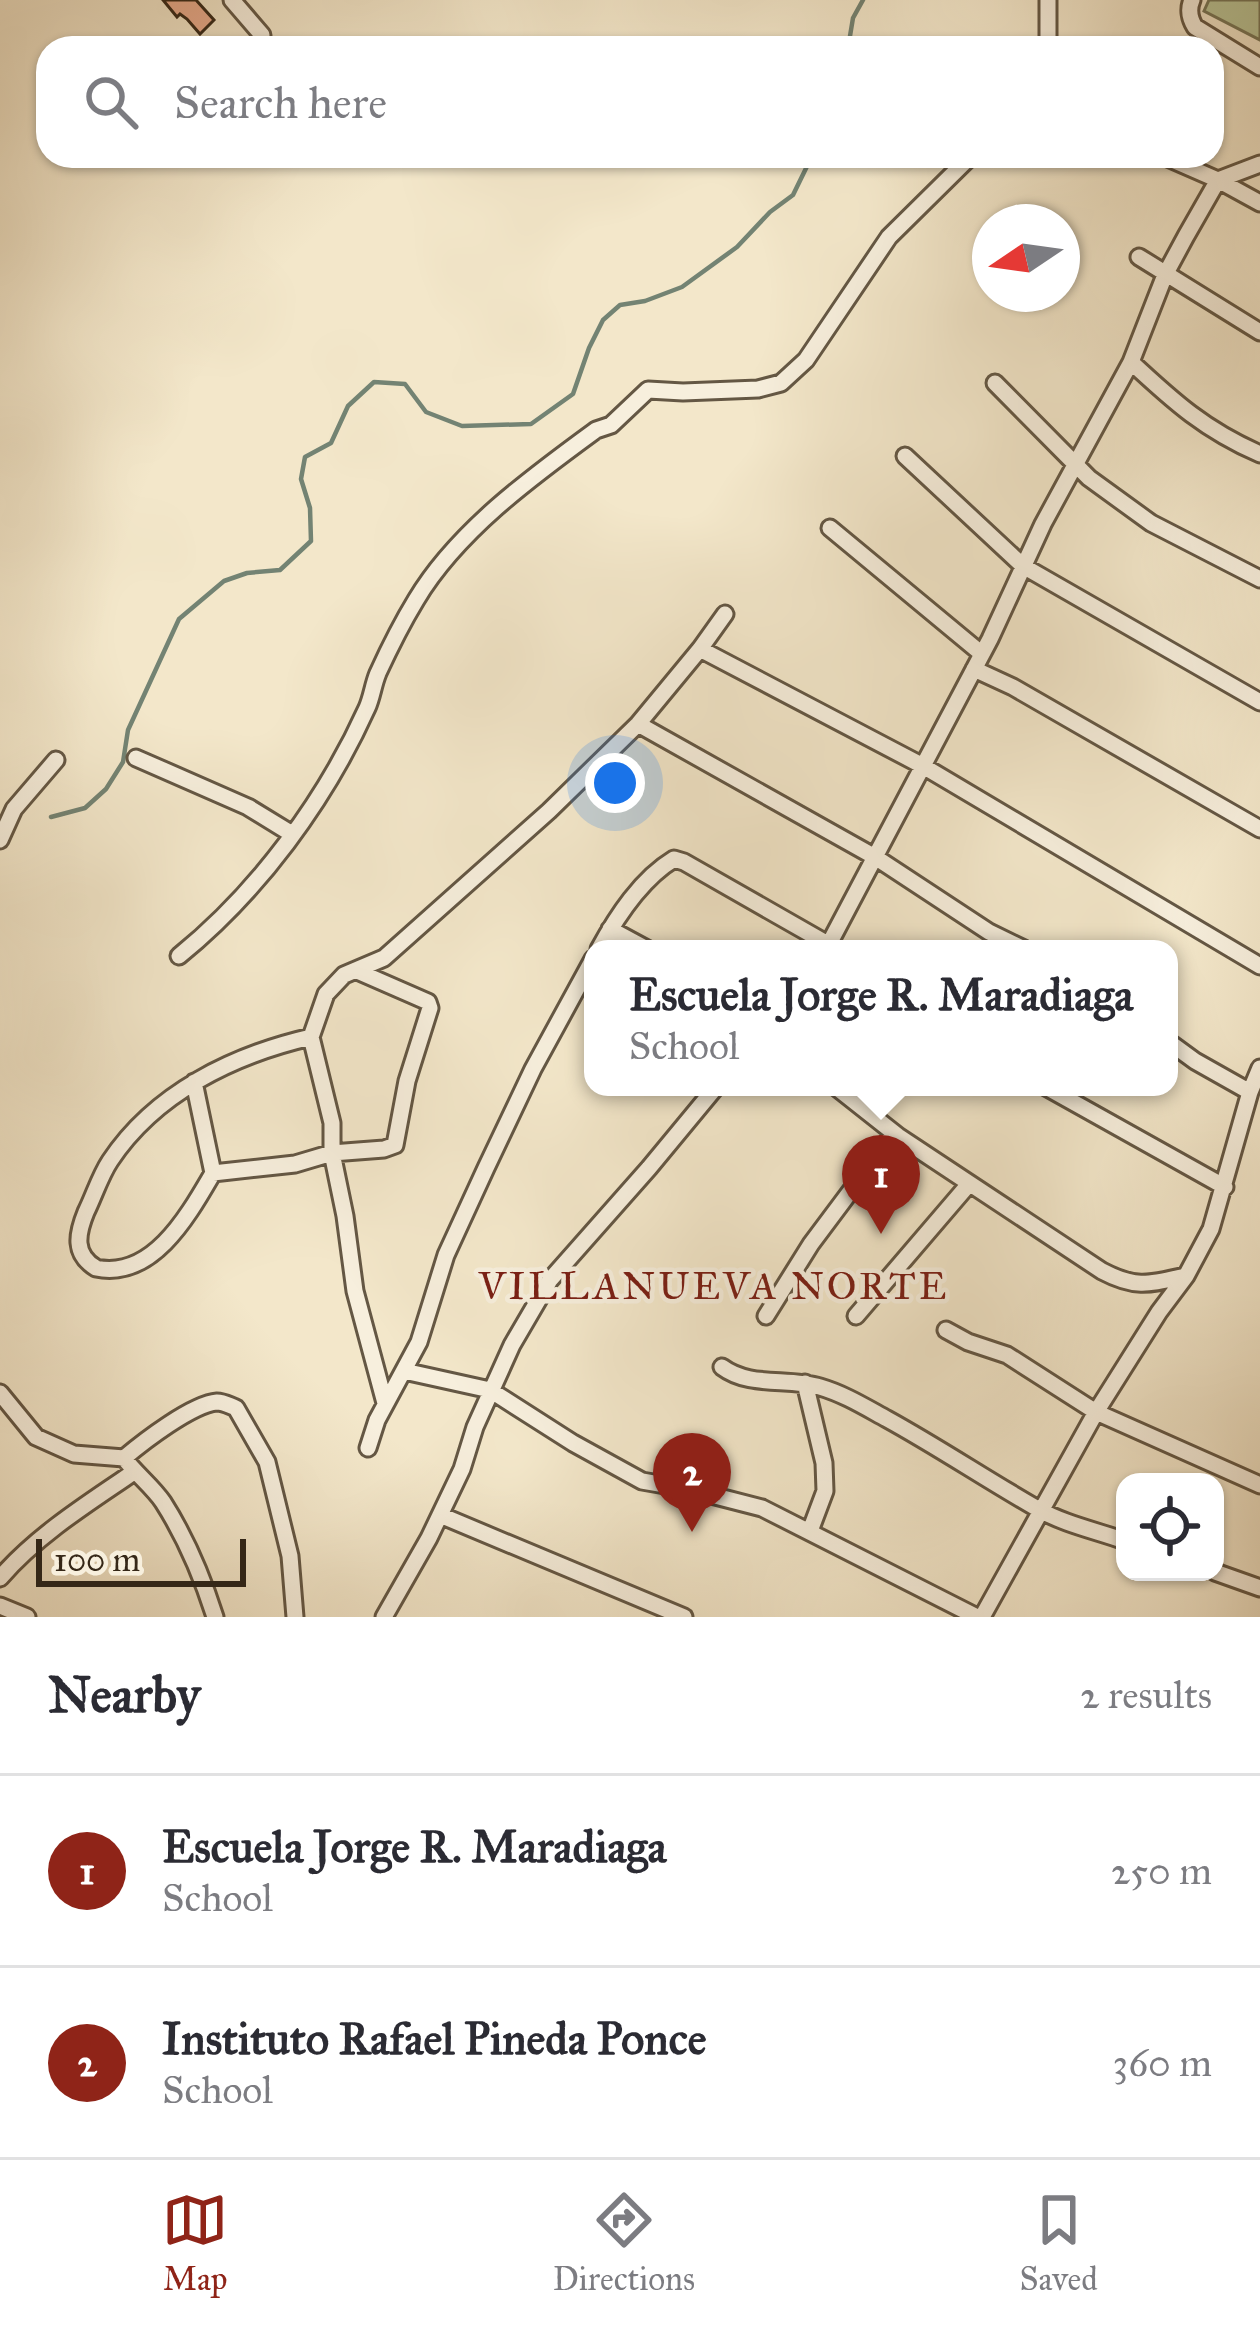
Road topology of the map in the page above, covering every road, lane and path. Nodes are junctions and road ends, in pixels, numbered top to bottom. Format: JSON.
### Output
{"nodes":[{"id":1,"x":232,"y":0,"type":"edge"},
{"id":2,"x":1048,"y":0,"type":"edge"},
{"id":3,"x":1192,"y":0,"type":"edge"},
{"id":4,"x":262,"y":35,"type":"dead end"},
{"id":5,"x":1048,"y":36,"type":"edge"},
{"id":6,"x":1210,"y":36,"type":"edge"},
{"id":7,"x":1224,"y":45,"type":"edge"},
{"id":8,"x":1260,"y":67,"type":"edge"},
{"id":9,"x":1260,"y":164,"type":"edge"},
{"id":10,"x":959,"y":168,"type":"edge"},
{"id":11,"x":1190,"y":168,"type":"edge"},
{"id":12,"x":1218,"y":180,"type":"junction"},
{"id":13,"x":1260,"y":202,"type":"edge"},
{"id":14,"x":1139,"y":257,"type":"dead end"},
{"id":15,"x":1166,"y":275,"type":"junction"},
{"id":16,"x":1260,"y":332,"type":"edge"},
{"id":17,"x":1131,"y":362,"type":"junction"},
{"id":18,"x":995,"y":383,"type":"dead end"},
{"id":19,"x":1260,"y":454,"type":"edge"},
{"id":20,"x":904,"y":456,"type":"dead end"},
{"id":21,"x":1077,"y":465,"type":"junction"},
{"id":22,"x":830,"y":528,"type":"dead end"},
{"id":23,"x":1023,"y":566,"type":"junction"},
{"id":24,"x":1260,"y":579,"type":"edge"},
{"id":25,"x":725,"y":614,"type":"dead end"},
{"id":26,"x":700,"y":650,"type":"junction"},
{"id":27,"x":978,"y":662,"type":"junction"},
{"id":28,"x":1260,"y":702,"type":"edge"},
{"id":29,"x":638,"y":724,"type":"junction"},
{"id":30,"x":136,"y":758,"type":"dead end"},
{"id":31,"x":56,"y":760,"type":"dead end"},
{"id":32,"x":923,"y":766,"type":"junction"},
{"id":33,"x":1260,"y":829,"type":"edge"},
{"id":34,"x":292,"y":835,"type":"junction"},
{"id":35,"x":0,"y":840,"type":"edge"},
{"id":36,"x":875,"y":857,"type":"junction"},
{"id":37,"x":610,"y":929,"type":"junction"},
{"id":38,"x":604,"y":940,"type":"edge"},
{"id":39,"x":630,"y":940,"type":"edge"},
{"id":40,"x":821,"y":940,"type":"edge"},
{"id":41,"x":835,"y":940,"type":"edge"},
{"id":42,"x":1005,"y":940,"type":"edge"},
{"id":43,"x":179,"y":956,"type":"dead end"},
{"id":44,"x":1260,"y":967,"type":"edge"},
{"id":45,"x":357,"y":971,"type":"junction"},
{"id":46,"x":584,"y":976,"type":"edge"},
{"id":47,"x":311,"y":1037,"type":"junction"},
{"id":48,"x":1178,"y":1048,"type":"edge"},
{"id":49,"x":1260,"y":1068,"type":"edge"},
{"id":50,"x":194,"y":1082,"type":"junction"},
{"id":51,"x":1250,"y":1092,"type":"junction"},
{"id":52,"x":709,"y":1096,"type":"edge"},
{"id":53,"x":847,"y":1096,"type":"edge"},
{"id":54,"x":1062,"y":1096,"type":"edge"},
{"id":55,"x":894,"y":1133,"type":"junction"},
{"id":56,"x":332,"y":1154,"type":"junction"},
{"id":57,"x":213,"y":1173,"type":"junction"},
{"id":58,"x":968,"y":1184,"type":"junction"},
{"id":59,"x":1225,"y":1187,"type":"junction"},
{"id":60,"x":1186,"y":1276,"type":"junction"},
{"id":61,"x":766,"y":1316,"type":"dead end"},
{"id":62,"x":856,"y":1316,"type":"dead end"},
{"id":63,"x":946,"y":1330,"type":"dead end"},
{"id":64,"x":722,"y":1367,"type":"dead end"},
{"id":65,"x":404,"y":1371,"type":"junction"},
{"id":66,"x":805,"y":1383,"type":"junction"},
{"id":67,"x":490,"y":1390,"type":"junction"},
{"id":68,"x":0,"y":1393,"type":"edge"},
{"id":69,"x":385,"y":1403,"type":"junction"},
{"id":70,"x":1096,"y":1412,"type":"junction"},
{"id":71,"x":368,"y":1448,"type":"dead end"},
{"id":72,"x":129,"y":1465,"type":"junction"},
{"id":73,"x":1260,"y":1485,"type":"edge"},
{"id":74,"x":1042,"y":1512,"type":"junction"},
{"id":75,"x":440,"y":1515,"type":"junction"},
{"id":76,"x":811,"y":1532,"type":"junction"},
{"id":77,"x":1116,"y":1538,"type":"edge"},
{"id":78,"x":1224,"y":1575,"type":"edge"},
{"id":79,"x":0,"y":1578,"type":"edge"},
{"id":80,"x":1260,"y":1588,"type":"edge"},
{"id":81,"x":0,"y":1606,"type":"edge"},
{"id":82,"x":391,"y":1615,"type":"edge"},
{"id":83,"x":27,"y":1617,"type":"edge"},
{"id":84,"x":215,"y":1617,"type":"edge"},
{"id":85,"x":295,"y":1617,"type":"edge"},
{"id":86,"x":684,"y":1617,"type":"edge"},
{"id":87,"x":980,"y":1617,"type":"edge"}],
"edges":[{"from":1,"to":4,"type":"street"},
{"from":2,"to":5,"type":"street"},
{"from":3,"to":6,"type":"street"},
{"from":7,"to":8,"type":"street"},
{"from":9,"to":12,"type":"street"},
{"from":10,"to":34,"type":"street"},
{"from":11,"to":12,"type":"street"},
{"from":12,"to":13,"type":"street"},
{"from":12,"to":15,"type":"street"},
{"from":14,"to":15,"type":"street"},
{"from":15,"to":16,"type":"street"},
{"from":15,"to":17,"type":"street"},
{"from":17,"to":19,"type":"street"},
{"from":17,"to":21,"type":"street"},
{"from":18,"to":21,"type":"street"},
{"from":20,"to":23,"type":"street"},
{"from":21,"to":23,"type":"street"},
{"from":21,"to":24,"type":"street"},
{"from":22,"to":27,"type":"street"},
{"from":23,"to":27,"type":"street"},
{"from":23,"to":28,"type":"street"},
{"from":25,"to":26,"type":"street"},
{"from":26,"to":29,"type":"street"},
{"from":26,"to":32,"type":"street"},
{"from":27,"to":32,"type":"street"},
{"from":27,"to":33,"type":"street"},
{"from":29,"to":36,"type":"street"},
{"from":29,"to":45,"type":"street"},
{"from":30,"to":34,"type":"street"},
{"from":31,"to":35,"type":"street"},
{"from":32,"to":36,"type":"street"},
{"from":32,"to":44,"type":"street"},
{"from":34,"to":43,"type":"street"},
{"from":36,"to":41,"type":"street"},
{"from":36,"to":42,"type":"street"},
{"from":37,"to":38,"type":"street"},
{"from":37,"to":39,"type":"street"},
{"from":37,"to":40,"type":"street"},
{"from":45,"to":47,"type":"street"},
{"from":45,"to":56,"type":"street"},
{"from":46,"to":65,"type":"street"},
{"from":47,"to":50,"type":"street"},
{"from":47,"to":56,"type":"street"},
{"from":48,"to":51,"type":"street"},
{"from":49,"to":51,"type":"street"},
{"from":50,"to":57,"type":"street"},
{"from":50,"to":57,"type":"street"},
{"from":51,"to":59,"type":"street"},
{"from":52,"to":67,"type":"street"},
{"from":53,"to":55,"type":"street"},
{"from":54,"to":59,"type":"street"},
{"from":55,"to":58,"type":"street"},
{"from":55,"to":61,"type":"street"},
{"from":56,"to":57,"type":"street"},
{"from":56,"to":69,"type":"street"},
{"from":58,"to":60,"type":"street"},
{"from":58,"to":62,"type":"street"},
{"from":59,"to":60,"type":"street"},
{"from":60,"to":70,"type":"street"},
{"from":63,"to":70,"type":"street"},
{"from":64,"to":66,"type":"street"},
{"from":65,"to":67,"type":"street"},
{"from":65,"to":69,"type":"street"},
{"from":66,"to":74,"type":"street"},
{"from":66,"to":76,"type":"street"},
{"from":67,"to":75,"type":"street"},
{"from":67,"to":76,"type":"street"},
{"from":68,"to":72,"type":"street"},
{"from":69,"to":71,"type":"street"},
{"from":70,"to":73,"type":"street"},
{"from":70,"to":74,"type":"street"},
{"from":72,"to":79,"type":"street"},
{"from":72,"to":84,"type":"street"},
{"from":72,"to":85,"type":"street"},
{"from":74,"to":77,"type":"street"},
{"from":74,"to":87,"type":"street"},
{"from":75,"to":82,"type":"street"},
{"from":75,"to":86,"type":"street"},
{"from":76,"to":87,"type":"street"},
{"from":78,"to":80,"type":"street"},
{"from":81,"to":83,"type":"street"}]}
